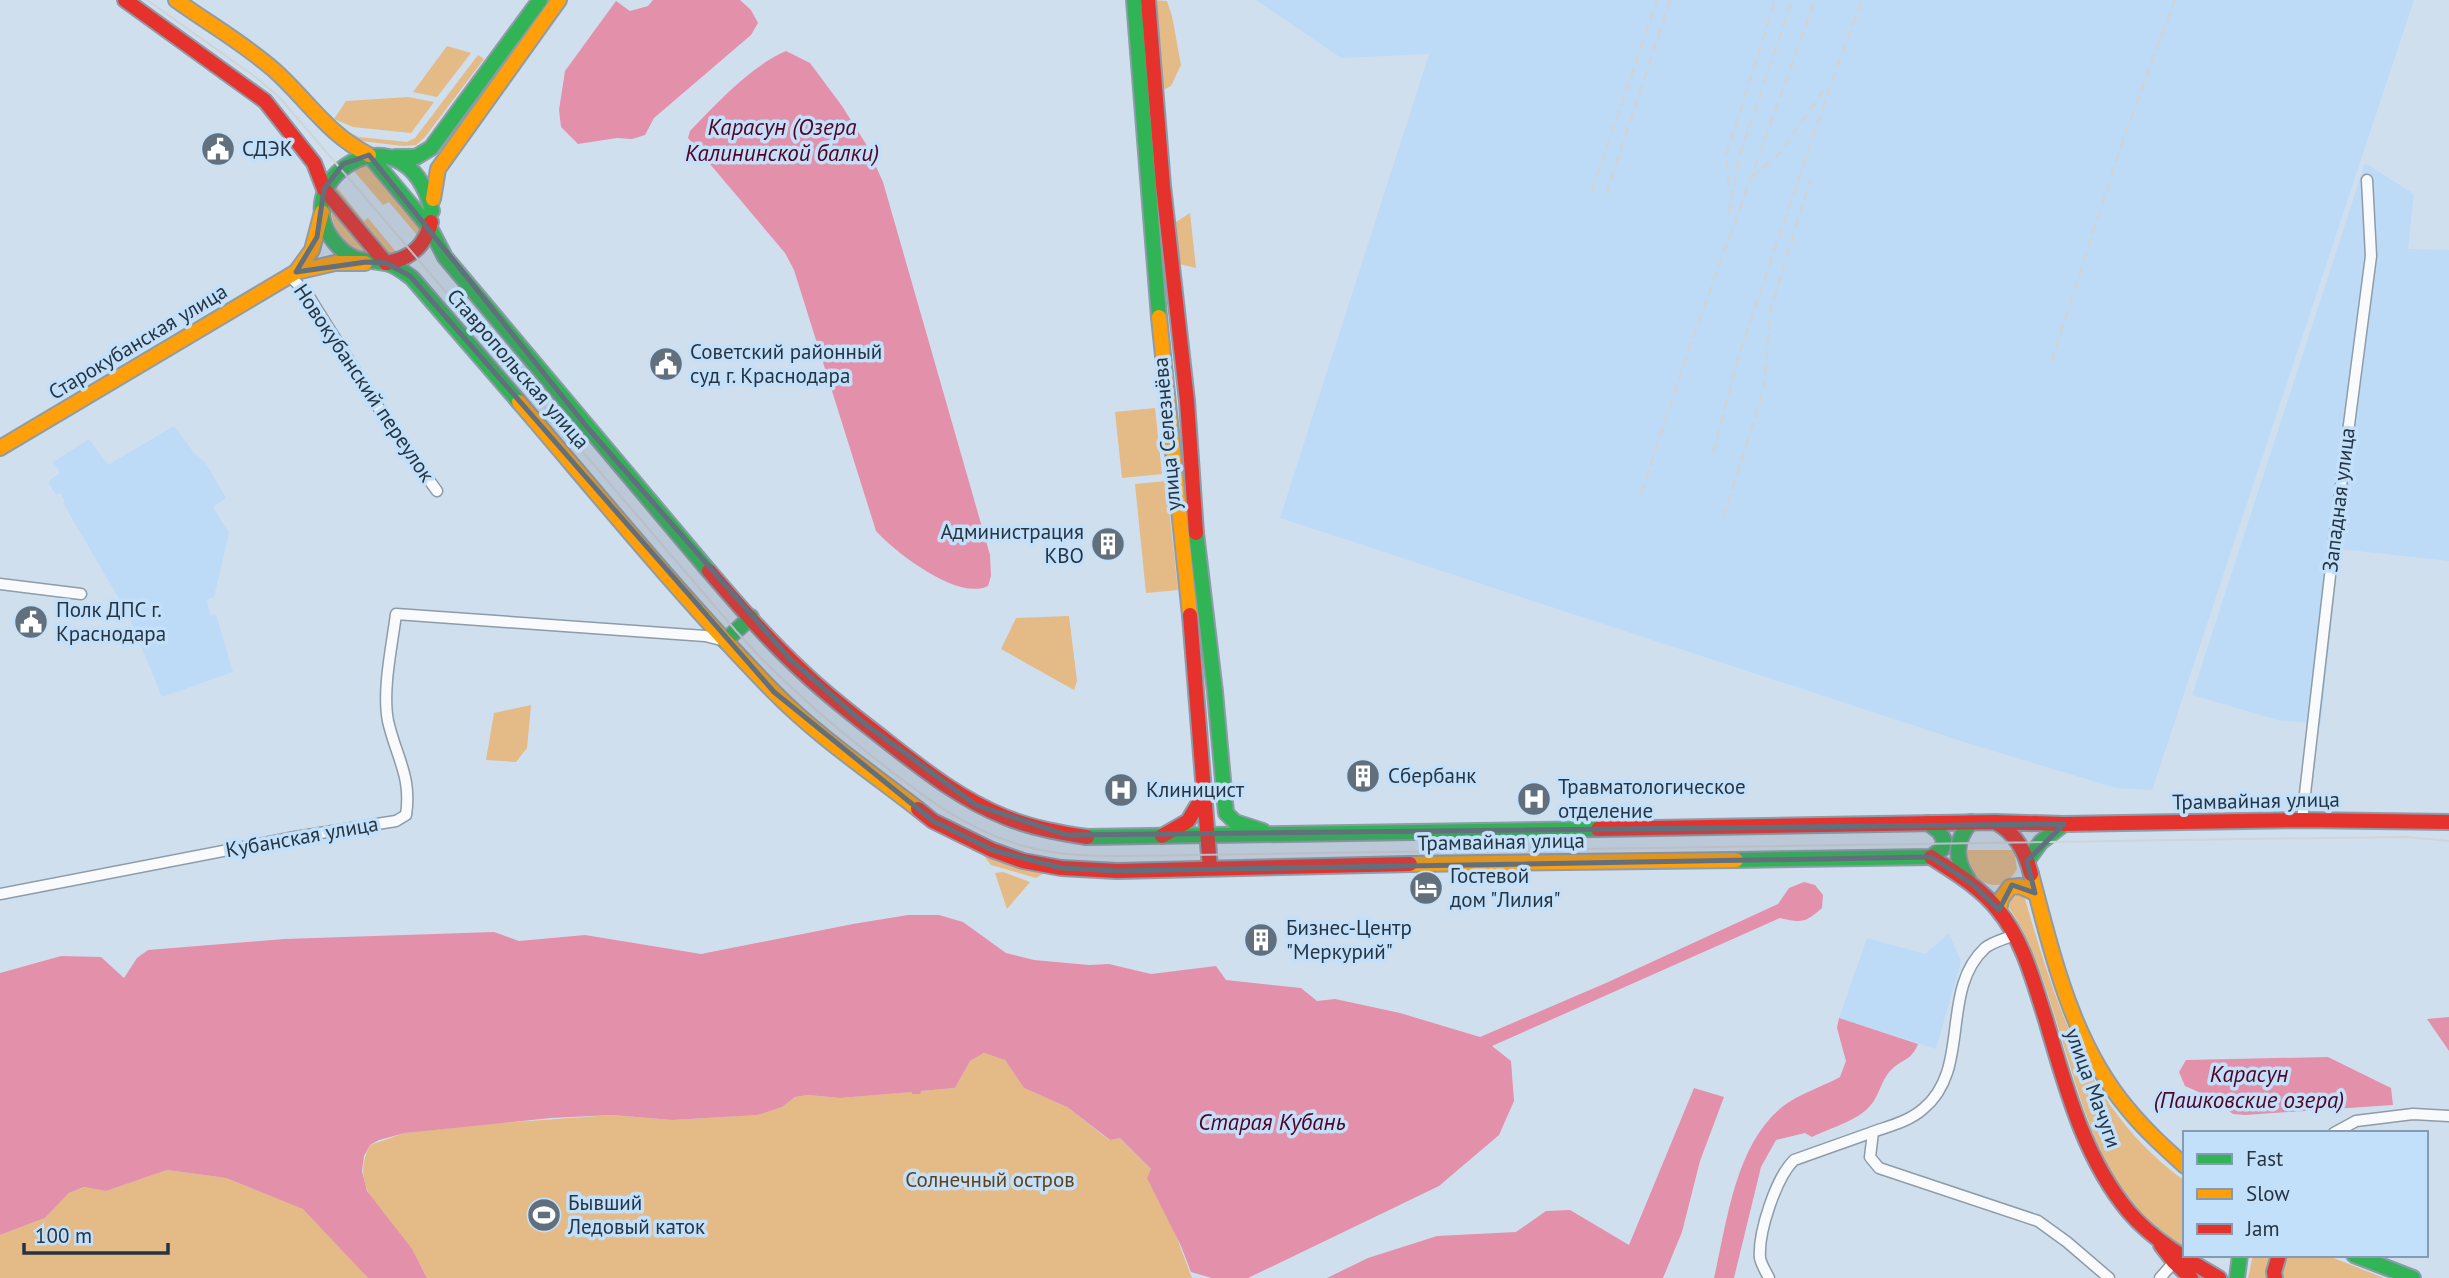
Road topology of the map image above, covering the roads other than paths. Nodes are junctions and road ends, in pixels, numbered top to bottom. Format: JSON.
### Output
{"nodes":[{"id":1,"x":125,"y":0,"type":"edge"},
{"id":2,"x":176,"y":0,"type":"edge"},
{"id":3,"x":540,"y":0,"type":"edge"},
{"id":4,"x":559,"y":0,"type":"edge"},
{"id":5,"x":1134,"y":0,"type":"edge"},
{"id":6,"x":1148,"y":0,"type":"edge"},
{"id":7,"x":369,"y":155,"type":"junction"},
{"id":8,"x":2367,"y":180,"type":"dead end"},
{"id":9,"x":324,"y":189,"type":"junction"},
{"id":10,"x":432,"y":211,"type":"junction"},
{"id":11,"x":322,"y":212,"type":"junction"},
{"id":12,"x":430,"y":228,"type":"junction"},
{"id":13,"x":366,"y":262,"type":"junction"},
{"id":14,"x":386,"y":263,"type":"junction"},
{"id":15,"x":293,"y":274,"type":"junction"},
{"id":16,"x":0,"y":447,"type":"edge"},
{"id":17,"x":437,"y":491,"type":"dead end"},
{"id":18,"x":0,"y":584,"type":"edge"},
{"id":19,"x":81,"y":594,"type":"dead end"},
{"id":20,"x":751,"y":617,"type":"junction"},
{"id":21,"x":725,"y":641,"type":"junction"},
{"id":22,"x":1205,"y":792,"type":"junction"},
{"id":23,"x":2302,"y":820,"type":"junction"},
{"id":24,"x":1972,"y":822,"type":"junction"},
{"id":25,"x":1995,"y":822,"type":"junction"},
{"id":26,"x":2449,"y":822,"type":"edge"},
{"id":27,"x":1928,"y":823,"type":"junction"},
{"id":28,"x":2064,"y":824,"type":"junction"},
{"id":29,"x":1027,"y":827,"type":"joint"},
{"id":30,"x":1272,"y":834,"type":"junction"},
{"id":31,"x":1208,"y":835,"type":"junction"},
{"id":32,"x":1161,"y":837,"type":"junction"},
{"id":33,"x":1931,"y":858,"type":"junction"},
{"id":34,"x":1023,"y":861,"type":"joint"},
{"id":35,"x":2027,"y":861,"type":"junction"},
{"id":36,"x":1210,"y":868,"type":"junction"},
{"id":37,"x":1972,"y":884,"type":"junction"},
{"id":38,"x":2035,"y":893,"type":"junction"},
{"id":39,"x":0,"y":894,"type":"edge"},
{"id":40,"x":1999,"y":910,"type":"junction"},
{"id":41,"x":2014,"y":935,"type":"junction"},
{"id":42,"x":2449,"y":1116,"type":"edge"},
{"id":43,"x":2338,"y":1131,"type":"edge"},
{"id":44,"x":1873,"y":1132,"type":"junction"},
{"id":45,"x":2183,"y":1164,"type":"edge"},
{"id":46,"x":2154,"y":1235,"type":"junction"},
{"id":47,"x":2183,"y":1256,"type":"edge"},
{"id":48,"x":2184,"y":1257,"type":"edge"},
{"id":49,"x":2240,"y":1257,"type":"edge"},
{"id":50,"x":2278,"y":1257,"type":"edge"},
{"id":51,"x":2359,"y":1257,"type":"edge"},
{"id":52,"x":2174,"y":1262,"type":"junction"},
{"id":53,"x":1769,"y":1278,"type":"edge"},
{"id":54,"x":2109,"y":1278,"type":"edge"},
{"id":55,"x":2160,"y":1278,"type":"edge"},
{"id":56,"x":2191,"y":1278,"type":"edge"},
{"id":57,"x":2219,"y":1278,"type":"edge"},
{"id":58,"x":2237,"y":1278,"type":"edge"},
{"id":59,"x":2275,"y":1278,"type":"edge"},
{"id":60,"x":2413,"y":1278,"type":"edge"}],
"edges":[{"from":1,"to":9,"type":"main road"},
{"from":2,"to":7,"type":"main road"},
{"from":3,"to":7,"type":"main road"},
{"from":4,"to":10,"type":"main road"},
{"from":5,"to":22,"type":"main road","name":"улица Селезнёва"},
{"from":6,"to":30,"type":"main road","name":"улица Селезнёва"},
{"from":7,"to":9,"type":"main road"},
{"from":7,"to":10,"type":"main road"},
{"from":7,"to":12,"type":"main road"},
{"from":8,"to":23,"type":"street","name":"Западная улица"},
{"from":9,"to":11,"type":"main road","name":"Ставропольская улица"},
{"from":9,"to":14,"type":"main road"},
{"from":10,"to":12,"type":"main road"},
{"from":11,"to":13,"type":"main road","name":"Ставропольская улица"},
{"from":11,"to":15,"type":"main road","name":"Старокубанская улица"},
{"from":12,"to":14,"type":"main road"},
{"from":12,"to":20,"type":"main road","name":"Ставропольская улица"},
{"from":13,"to":14,"type":"main road","name":"Ставропольская улица"},
{"from":13,"to":15,"type":"main road","name":"Старокубанская улица"},
{"from":14,"to":21,"type":"main road","name":"Ставропольская улица"},
{"from":15,"to":16,"type":"main road","name":"Старокубанская улица"},
{"from":15,"to":17,"type":"street","name":"Новокубанский переулок"},
{"from":18,"to":19,"type":"street"},
{"from":20,"to":21,"type":"main road"},
{"from":20,"to":29,"type":"main road","name":"Ставропольская улица"},
{"from":21,"to":34,"type":"main road","name":"Ставропольская улица"},
{"from":21,"to":39,"type":"street","name":"Кубанская улица"},
{"from":22,"to":31,"type":"main road","name":"улица Селезнёва"},
{"from":22,"to":32,"type":"main road"},
{"from":23,"to":26,"type":"main road","name":"Трамвайная улица"},
{"from":23,"to":28,"type":"main road","name":"Трамвайная улица"},
{"from":24,"to":25,"type":"main road","name":"Трамвайная улица"},
{"from":24,"to":27,"type":"main road","name":"Трамвайная улица"},
{"from":24,"to":37,"type":"main road"},
{"from":25,"to":28,"type":"main road","name":"Трамвайная улица"},
{"from":25,"to":35,"type":"main road","name":"улица Мачуги"},
{"from":27,"to":30,"type":"main road","name":"Трамвайная улица"},
{"from":27,"to":33,"type":"main road"},
{"from":28,"to":35,"type":"main road"},
{"from":29,"to":32,"type":"main road","name":"Трамвайная улица"},
{"from":30,"to":31,"type":"main road","name":"Трамвайная улица"},
{"from":31,"to":32,"type":"main road","name":"Трамвайная улица"},
{"from":31,"to":36,"type":"main road","name":"улица Селезнёва"},
{"from":33,"to":36,"type":"main road","name":"Трамвайная улица"},
{"from":33,"to":37,"type":"main road","name":"улица Мачуги"},
{"from":34,"to":36,"type":"main road","name":"Трамвайная улица"},
{"from":35,"to":38,"type":"main road","name":"улица Мачуги"},
{"from":37,"to":40,"type":"main road","name":"улица Мачуги"},
{"from":38,"to":40,"type":"main road"},
{"from":38,"to":45,"type":"main road","name":"улица Мачуги"},
{"from":40,"to":41,"type":"main road","name":"улица Мачуги"},
{"from":41,"to":44,"type":"street"},
{"from":41,"to":46,"type":"main road","name":"улица Мачуги"},
{"from":42,"to":43,"type":"street"},
{"from":44,"to":53,"type":"street"},
{"from":44,"to":54,"type":"street"},
{"from":46,"to":47,"type":"main road","name":"улица Мачуги"},
{"from":46,"to":52,"type":"main road"},
{"from":48,"to":57,"type":"main road","name":"улица Мачуги"},
{"from":49,"to":58,"type":"main road"},
{"from":50,"to":59,"type":"main road"},
{"from":51,"to":60,"type":"main road"},
{"from":52,"to":55,"type":"street"},
{"from":52,"to":56,"type":"main road"}]}
